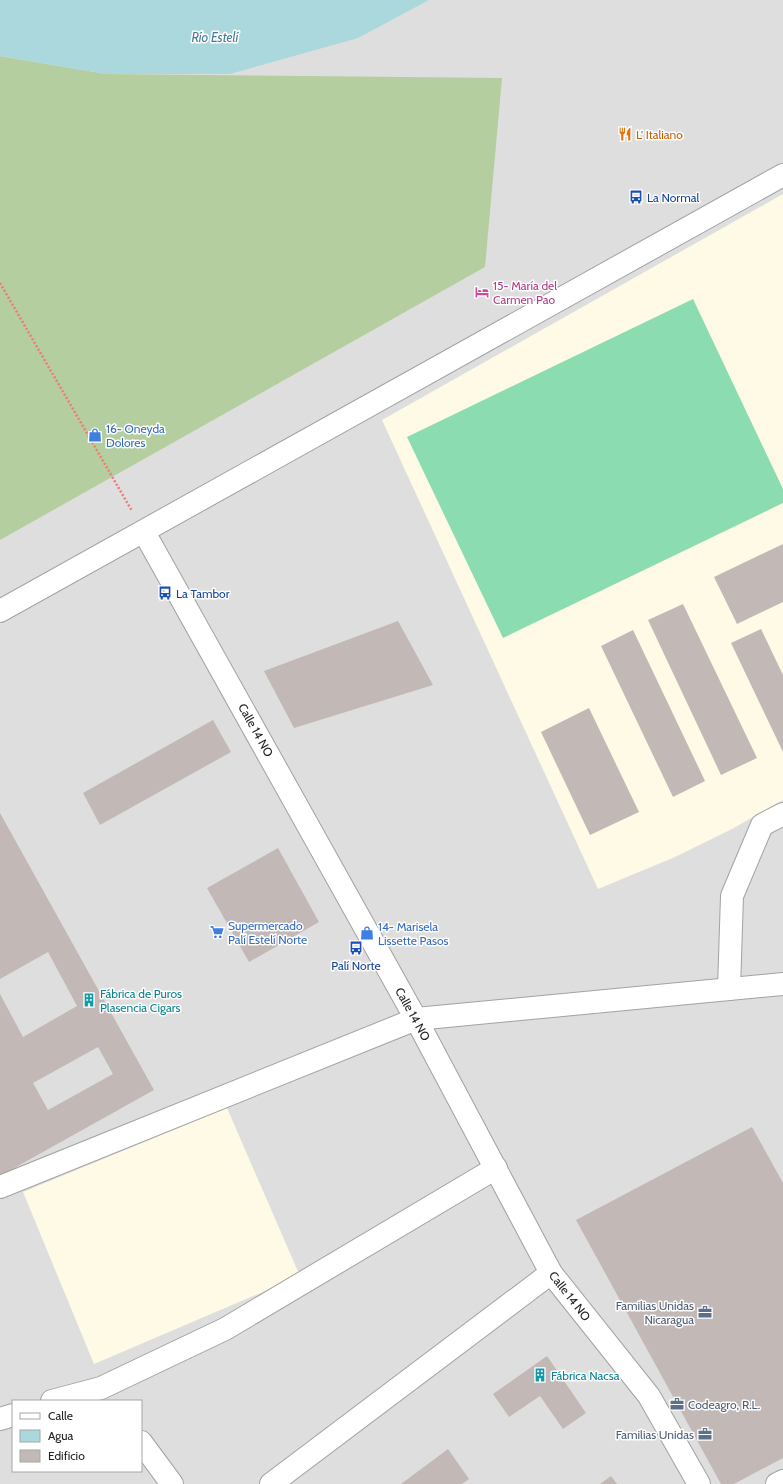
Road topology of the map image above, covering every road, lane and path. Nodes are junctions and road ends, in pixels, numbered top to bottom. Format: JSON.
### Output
{"nodes":[{"id":1,"x":783,"y":175,"type":"edge"},
{"id":2,"x":0,"y":283,"type":"edge"},
{"id":3,"x":144,"y":532,"type":"junction"},
{"id":4,"x":0,"y":611,"type":"edge"},
{"id":5,"x":783,"y":814,"type":"edge"},
{"id":6,"x":783,"y":984,"type":"edge"},
{"id":7,"x":729,"y":989,"type":"junction"},
{"id":8,"x":416,"y":1019,"type":"junction"},
{"id":9,"x":496,"y":1168,"type":"junction"},
{"id":10,"x":0,"y":1187,"type":"edge"},
{"id":11,"x":551,"y":1273,"type":"junction"},
{"id":12,"x":106,"y":1394,"type":"edge"},
{"id":13,"x":60,"y":1400,"type":"edge"},
{"id":14,"x":12,"y":1415,"type":"edge"},
{"id":15,"x":0,"y":1419,"type":"edge"},
{"id":16,"x":142,"y":1443,"type":"edge"},
{"id":17,"x":783,"y":1481,"type":"edge"},
{"id":18,"x":172,"y":1484,"type":"edge"},
{"id":19,"x":271,"y":1484,"type":"edge"},
{"id":20,"x":699,"y":1484,"type":"edge"},
{"id":21,"x":777,"y":1484,"type":"edge"}],
"edges":[{"from":1,"to":3,"type":"street"},
{"from":2,"to":3,"type":"path"},
{"from":3,"to":4,"type":"street"},
{"from":3,"to":8,"type":"street","name":"Calle 14 NO"},
{"from":5,"to":7,"type":"street"},
{"from":6,"to":7,"type":"street"},
{"from":7,"to":8,"type":"street"},
{"from":8,"to":9,"type":"street","name":"Calle 14 NO"},
{"from":8,"to":10,"type":"street"},
{"from":9,"to":11,"type":"street","name":"Calle 14 NO"},
{"from":9,"to":12,"type":"street"},
{"from":11,"to":19,"type":"street"},
{"from":11,"to":20,"type":"street","name":"Calle 14 NO"},
{"from":12,"to":13,"type":"street"},
{"from":14,"to":15,"type":"street"},
{"from":16,"to":18,"type":"street"},
{"from":17,"to":21,"type":"street"}]}
